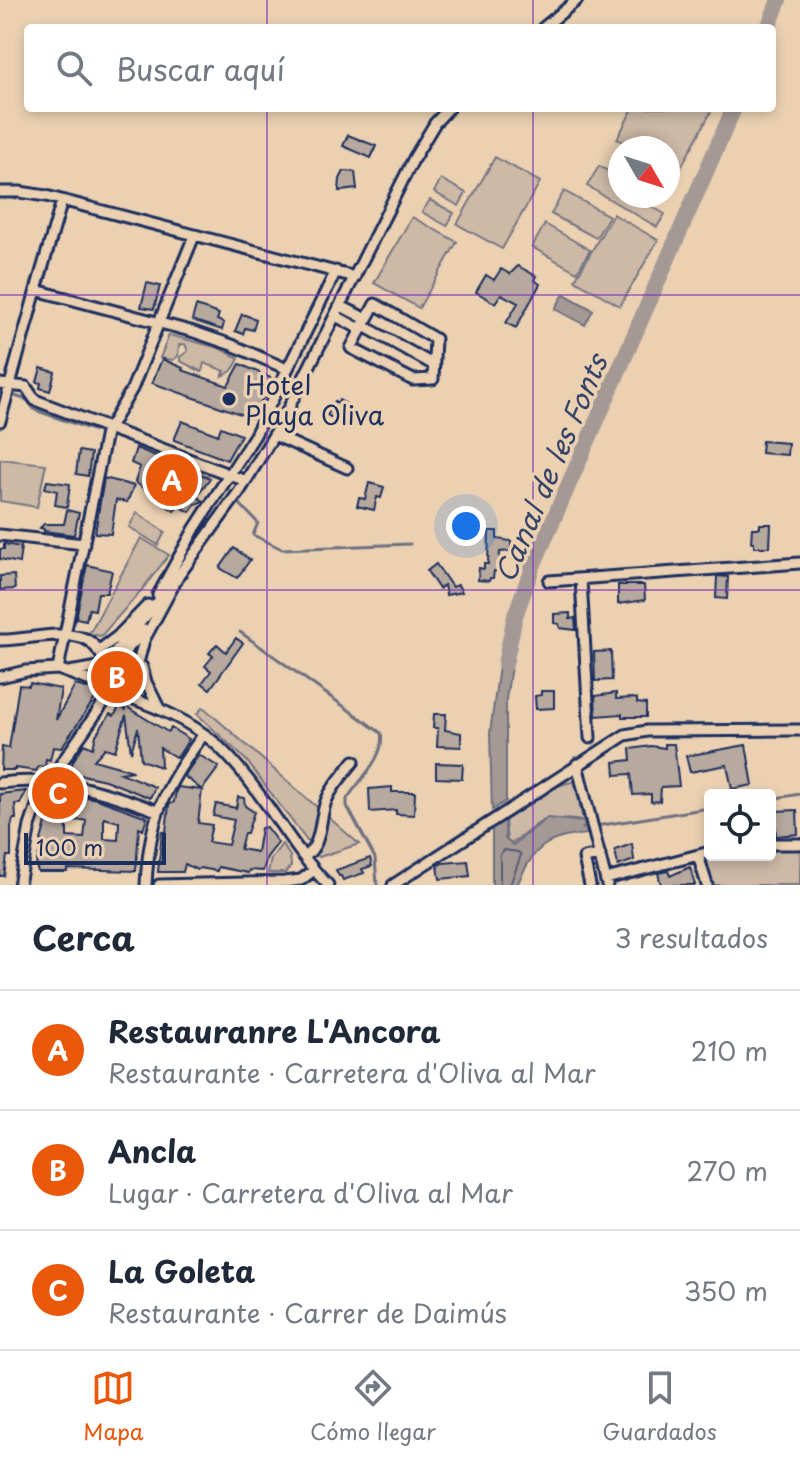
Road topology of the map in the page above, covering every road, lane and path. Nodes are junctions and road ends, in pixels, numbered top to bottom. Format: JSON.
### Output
{"nodes":[{"id":1,"x":577,"y":0,"type":"edge"},
{"id":2,"x":548,"y":24,"type":"edge"},
{"id":3,"x":445,"y":112,"type":"edge"},
{"id":4,"x":0,"y":192,"type":"edge"},
{"id":5,"x":62,"y":201,"type":"junction"},
{"id":6,"x":194,"y":236,"type":"junction"},
{"id":7,"x":336,"y":271,"type":"junction"},
{"id":8,"x":355,"y":277,"type":"junction"},
{"id":9,"x":36,"y":290,"type":"junction"},
{"id":10,"x":341,"y":306,"type":"junction"},
{"id":11,"x":336,"y":316,"type":"junction"},
{"id":12,"x":160,"y":323,"type":"junction"},
{"id":13,"x":363,"y":324,"type":"junction"},
{"id":14,"x":434,"y":365,"type":"junction"},
{"id":15,"x":287,"y":369,"type":"junction"},
{"id":16,"x":5,"y":385,"type":"edge"},
{"id":17,"x":0,"y":421,"type":"edge"},
{"id":18,"x":107,"y":430,"type":"junction"},
{"id":19,"x":255,"y":435,"type":"junction"},
{"id":20,"x":272,"y":438,"type":"junction"},
{"id":21,"x":347,"y":468,"type":"dead end"},
{"id":22,"x":230,"y":474,"type":"junction"},
{"id":23,"x":243,"y":485,"type":"junction"},
{"id":24,"x":0,"y":535,"type":"edge"},
{"id":25,"x":84,"y":544,"type":"junction"},
{"id":26,"x":800,"y":563,"type":"edge"},
{"id":27,"x":177,"y":578,"type":"junction"},
{"id":28,"x":581,"y":580,"type":"junction"},
{"id":29,"x":549,"y":581,"type":"dead end"},
{"id":30,"x":158,"y":595,"type":"junction"},
{"id":31,"x":159,"y":612,"type":"junction"},
{"id":32,"x":67,"y":636,"type":"junction"},
{"id":33,"x":0,"y":640,"type":"edge"},
{"id":34,"x":98,"y":651,"type":"junction"},
{"id":35,"x":119,"y":658,"type":"junction"},
{"id":36,"x":104,"y":663,"type":"junction"},
{"id":37,"x":62,"y":671,"type":"junction"},
{"id":38,"x":136,"y":671,"type":"junction"},
{"id":39,"x":0,"y":677,"type":"edge"},
{"id":40,"x":137,"y":682,"type":"junction"},
{"id":41,"x":96,"y":683,"type":"junction"},
{"id":42,"x":128,"y":697,"type":"junction"},
{"id":43,"x":107,"y":698,"type":"junction"},
{"id":44,"x":159,"y":708,"type":"junction"},
{"id":45,"x":800,"y":730,"type":"edge"},
{"id":46,"x":204,"y":734,"type":"junction"},
{"id":47,"x":590,"y":738,"type":"dead end"},
{"id":48,"x":354,"y":761,"type":"dead end"},
{"id":49,"x":577,"y":764,"type":"junction"},
{"id":50,"x":49,"y":780,"type":"junction"},
{"id":51,"x":0,"y":783,"type":"edge"},
{"id":52,"x":157,"y":811,"type":"junction"},
{"id":53,"x":776,"y":844,"type":"edge"},
{"id":54,"x":800,"y":844,"type":"edge"},
{"id":55,"x":704,"y":854,"type":"edge"},
{"id":56,"x":600,"y":855,"type":"junction"},
{"id":57,"x":698,"y":855,"type":"junction"},
{"id":58,"x":304,"y":857,"type":"junction"},
{"id":59,"x":314,"y":870,"type":"junction"},
{"id":60,"x":607,"y":882,"type":"edge"},
{"id":61,"x":205,"y":884,"type":"edge"},
{"id":62,"x":19,"y":885,"type":"edge"},
{"id":63,"x":146,"y":885,"type":"edge"},
{"id":64,"x":159,"y":885,"type":"edge"},
{"id":65,"x":328,"y":885,"type":"edge"},
{"id":66,"x":393,"y":885,"type":"edge"},
{"id":67,"x":590,"y":885,"type":"edge"},
{"id":68,"x":707,"y":885,"type":"edge"}],
"edges":[{"from":1,"to":2,"type":"street"},
{"from":3,"to":8,"type":"street"},
{"from":4,"to":5,"type":"street"},
{"from":5,"to":6,"type":"street"},
{"from":5,"to":9,"type":"street"},
{"from":6,"to":7,"type":"street"},
{"from":6,"to":12,"type":"street"},
{"from":7,"to":8,"type":"street"},
{"from":7,"to":15,"type":"street"},
{"from":8,"to":10,"type":"street"},
{"from":9,"to":12,"type":"street"},
{"from":9,"to":16,"type":"street"},
{"from":10,"to":11,"type":"street"},
{"from":10,"to":13,"type":"street"},
{"from":11,"to":13,"type":"street"},
{"from":11,"to":20,"type":"street"},
{"from":12,"to":15,"type":"street"},
{"from":12,"to":18,"type":"street"},
{"from":13,"to":14,"type":"street"},
{"from":13,"to":14,"type":"street"},
{"from":13,"to":14,"type":"street"},
{"from":15,"to":19,"type":"street"},
{"from":16,"to":17,"type":"street"},
{"from":16,"to":18,"type":"street"},
{"from":18,"to":22,"type":"street"},
{"from":18,"to":25,"type":"street"},
{"from":19,"to":20,"type":"street"},
{"from":19,"to":22,"type":"street"},
{"from":20,"to":21,"type":"street"},
{"from":20,"to":23,"type":"street"},
{"from":22,"to":23,"type":"street"},
{"from":22,"to":30,"type":"street"},
{"from":23,"to":27,"type":"street"},
{"from":24,"to":25,"type":"street"},
{"from":25,"to":32,"type":"street"},
{"from":26,"to":28,"type":"street"},
{"from":27,"to":30,"type":"street"},
{"from":27,"to":31,"type":"street"},
{"from":27,"to":36,"type":"street"},
{"from":28,"to":29,"type":"street"},
{"from":28,"to":47,"type":"street"},
{"from":30,"to":34,"type":"street"},
{"from":31,"to":35,"type":"street"},
{"from":31,"to":38,"type":"street"},
{"from":31,"to":44,"type":"street"},
{"from":32,"to":33,"type":"street"},
{"from":32,"to":34,"type":"street"},
{"from":32,"to":37,"type":"street"},
{"from":34,"to":36,"type":"street"},
{"from":35,"to":36,"type":"street"},
{"from":35,"to":38,"type":"street"},
{"from":36,"to":37,"type":"street"},
{"from":36,"to":41,"type":"street"},
{"from":37,"to":39,"type":"street"},
{"from":37,"to":41,"type":"street"},
{"from":38,"to":40,"type":"street"},
{"from":40,"to":42,"type":"street"},
{"from":40,"to":44,"type":"street"},
{"from":41,"to":43,"type":"street"},
{"from":42,"to":43,"type":"street"},
{"from":42,"to":44,"type":"street"},
{"from":43,"to":50,"type":"street"},
{"from":44,"to":46,"type":"street"},
{"from":45,"to":49,"type":"street"},
{"from":46,"to":52,"type":"street"},
{"from":46,"to":58,"type":"street"},
{"from":48,"to":58,"type":"street"},
{"from":49,"to":56,"type":"street"},
{"from":49,"to":66,"type":"street"},
{"from":50,"to":51,"type":"street"},
{"from":50,"to":52,"type":"street"},
{"from":50,"to":62,"type":"street"},
{"from":52,"to":63,"type":"street"},
{"from":53,"to":54,"type":"street"},
{"from":55,"to":57,"type":"street"},
{"from":56,"to":60,"type":"street"},
{"from":56,"to":67,"type":"street"},
{"from":57,"to":60,"type":"street"},
{"from":57,"to":68,"type":"street"},
{"from":58,"to":59,"type":"street"},
{"from":59,"to":61,"type":"street"},
{"from":59,"to":65,"type":"street"},
{"from":61,"to":64,"type":"street"}]}
